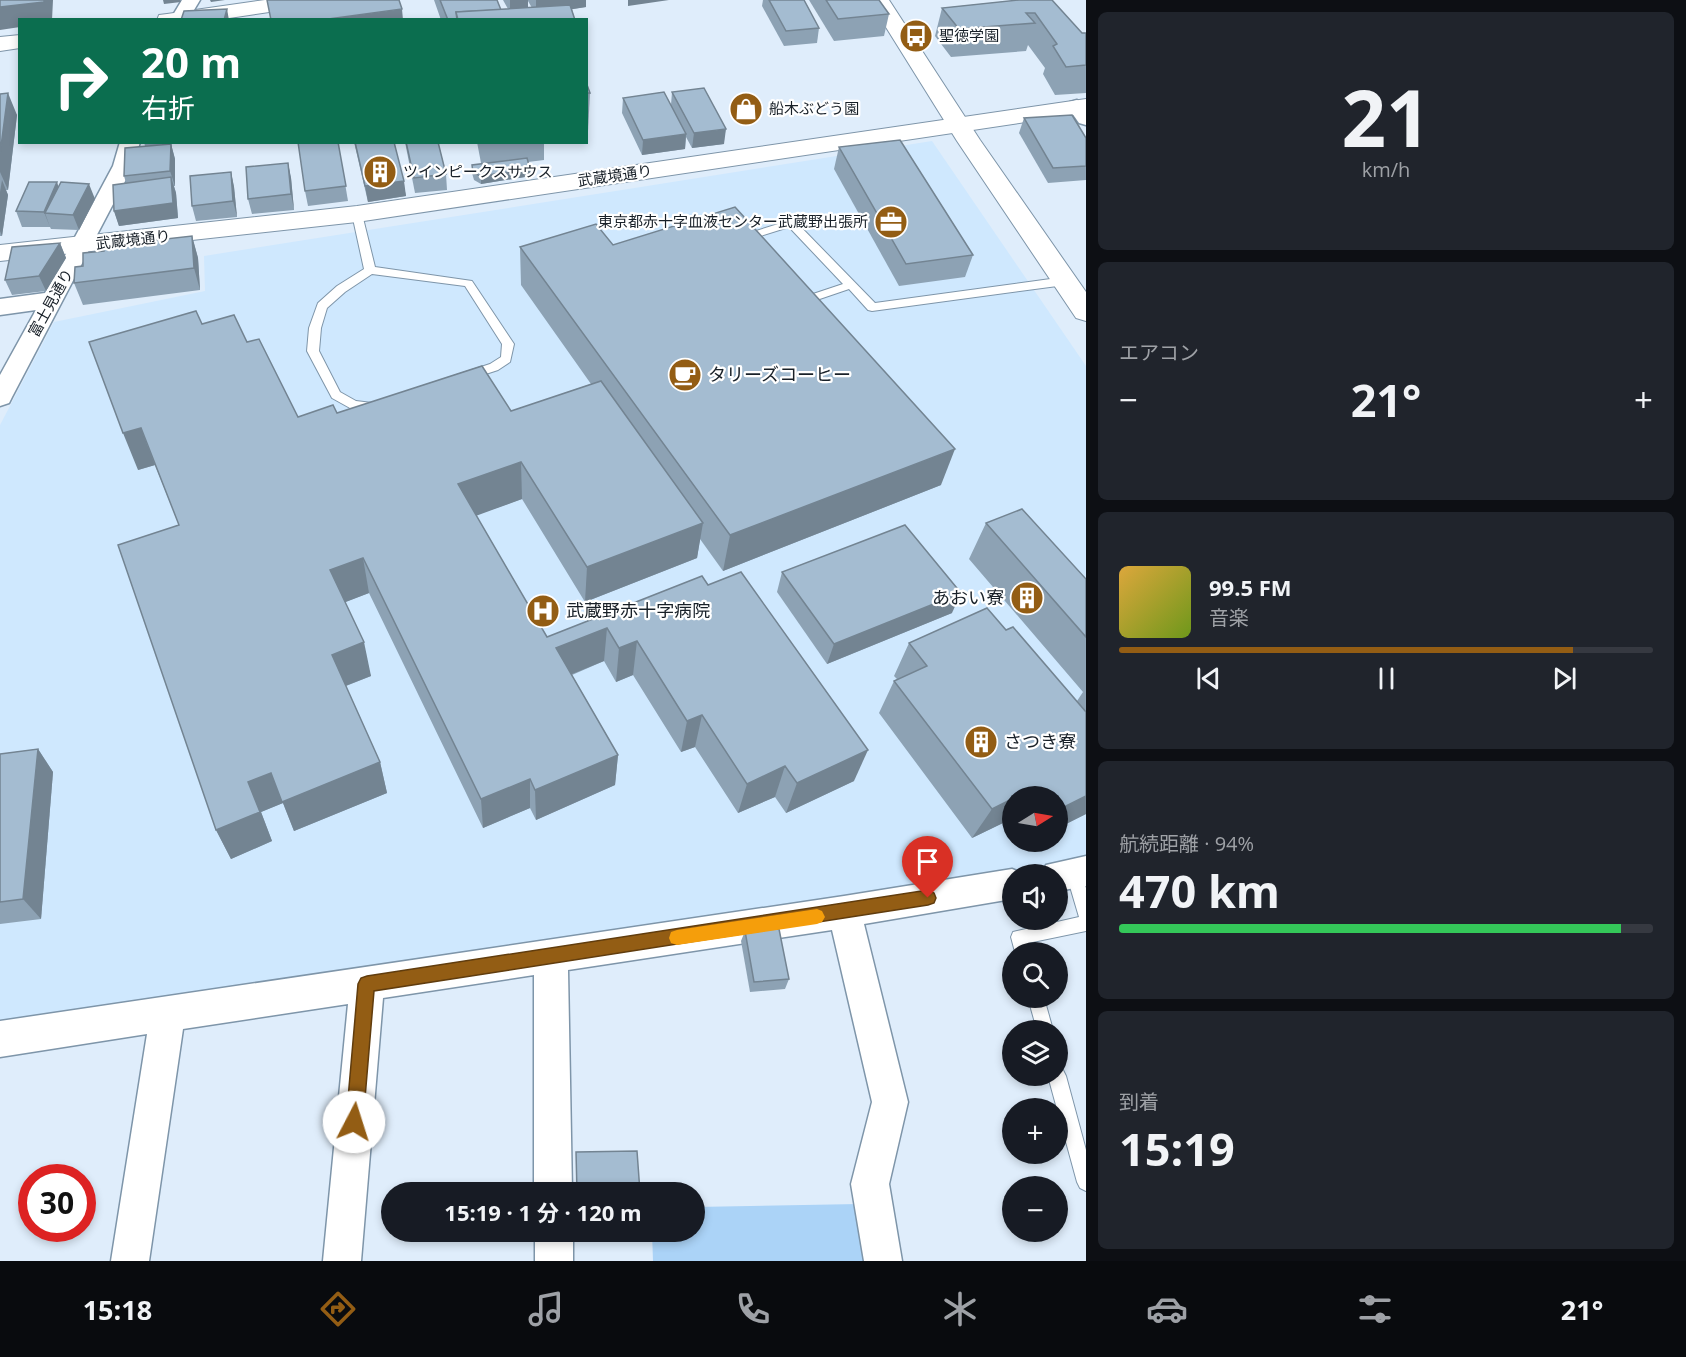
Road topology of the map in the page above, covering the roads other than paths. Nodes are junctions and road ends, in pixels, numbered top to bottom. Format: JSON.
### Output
{"nodes":[{"id":1,"x":310,"y":0,"type":"edge"},
{"id":2,"x":879,"y":0,"type":"edge"},
{"id":3,"x":180,"y":14,"type":"edge"},
{"id":4,"x":18,"y":41,"type":"edge"},
{"id":5,"x":0,"y":44,"type":"edge"},
{"id":6,"x":1083,"y":110,"type":"edge"},
{"id":7,"x":957,"y":123,"type":"junction"},
{"id":8,"x":129,"y":144,"type":"edge"},
{"id":9,"x":357,"y":214,"type":"junction"},
{"id":10,"x":83,"y":245,"type":"junction"},
{"id":11,"x":751,"y":246,"type":"edge"},
{"id":12,"x":0,"y":253,"type":"edge"},
{"id":13,"x":370,"y":270,"type":"junction"},
{"id":14,"x":1065,"y":281,"type":"junction"},
{"id":15,"x":788,"y":285,"type":"edge"},
{"id":16,"x":850,"y":285,"type":"junction"},
{"id":17,"x":51,"y":300,"type":"junction"},
{"id":18,"x":0,"y":307,"type":"edge"},
{"id":19,"x":1086,"y":312,"type":"edge"},
{"id":20,"x":0,"y":397,"type":"edge"},
{"id":21,"x":1072,"y":873,"type":"edge"},
{"id":22,"x":1002,"y":886,"type":"edge"},
{"id":23,"x":844,"y":912,"type":"junction"},
{"id":24,"x":1086,"y":916,"type":"edge"},
{"id":25,"x":1086,"y":923,"type":"edge"},
{"id":26,"x":1020,"y":942,"type":"edge"},
{"id":27,"x":551,"y":957,"type":"junction"},
{"id":28,"x":367,"y":984,"type":"junction"},
{"id":29,"x":168,"y":1014,"type":"junction"},
{"id":30,"x":0,"y":1039,"type":"edge"},
{"id":31,"x":1060,"y":1086,"type":"edge"},
{"id":32,"x":554,"y":1182,"type":"edge"},
{"id":33,"x":1086,"y":1182,"type":"edge"},
{"id":34,"x":554,"y":1242,"type":"edge"},
{"id":35,"x":129,"y":1261,"type":"edge"},
{"id":36,"x":342,"y":1261,"type":"edge"},
{"id":37,"x":554,"y":1261,"type":"edge"},
{"id":38,"x":883,"y":1261,"type":"edge"}],
"edges":[{"from":1,"to":3,"type":"main road"},
{"from":2,"to":7,"type":"main road"},
{"from":4,"to":5,"type":"main road"},
{"from":6,"to":7,"type":"main road","name":"武蔵境通り"},
{"from":7,"to":9,"type":"main road","name":"武蔵境通り"},
{"from":7,"to":14,"type":"main road"},
{"from":8,"to":10,"type":"street","name":"富士見通り"},
{"from":9,"to":10,"type":"main road","name":"武蔵境通り"},
{"from":9,"to":13,"type":"lane"},
{"from":10,"to":12,"type":"main road","name":"武蔵境通り"},
{"from":10,"to":17,"type":"street","name":"富士見通り"},
{"from":11,"to":16,"type":"lane"},
{"from":13,"to":13,"type":"lane"},
{"from":14,"to":16,"type":"lane"},
{"from":14,"to":19,"type":"main road"},
{"from":15,"to":16,"type":"lane"},
{"from":17,"to":18,"type":"street"},
{"from":17,"to":20,"type":"street","name":"富士見通り"},
{"from":21,"to":24,"type":"lane"},
{"from":22,"to":23,"type":"street"},
{"from":23,"to":27,"type":"street"},
{"from":23,"to":38,"type":"street"},
{"from":25,"to":26,"type":"lane"},
{"from":27,"to":28,"type":"street"},
{"from":27,"to":32,"type":"street"},
{"from":28,"to":29,"type":"street"},
{"from":28,"to":36,"type":"street"},
{"from":29,"to":30,"type":"street"},
{"from":29,"to":35,"type":"street"},
{"from":31,"to":33,"type":"lane"},
{"from":34,"to":37,"type":"street"}]}
